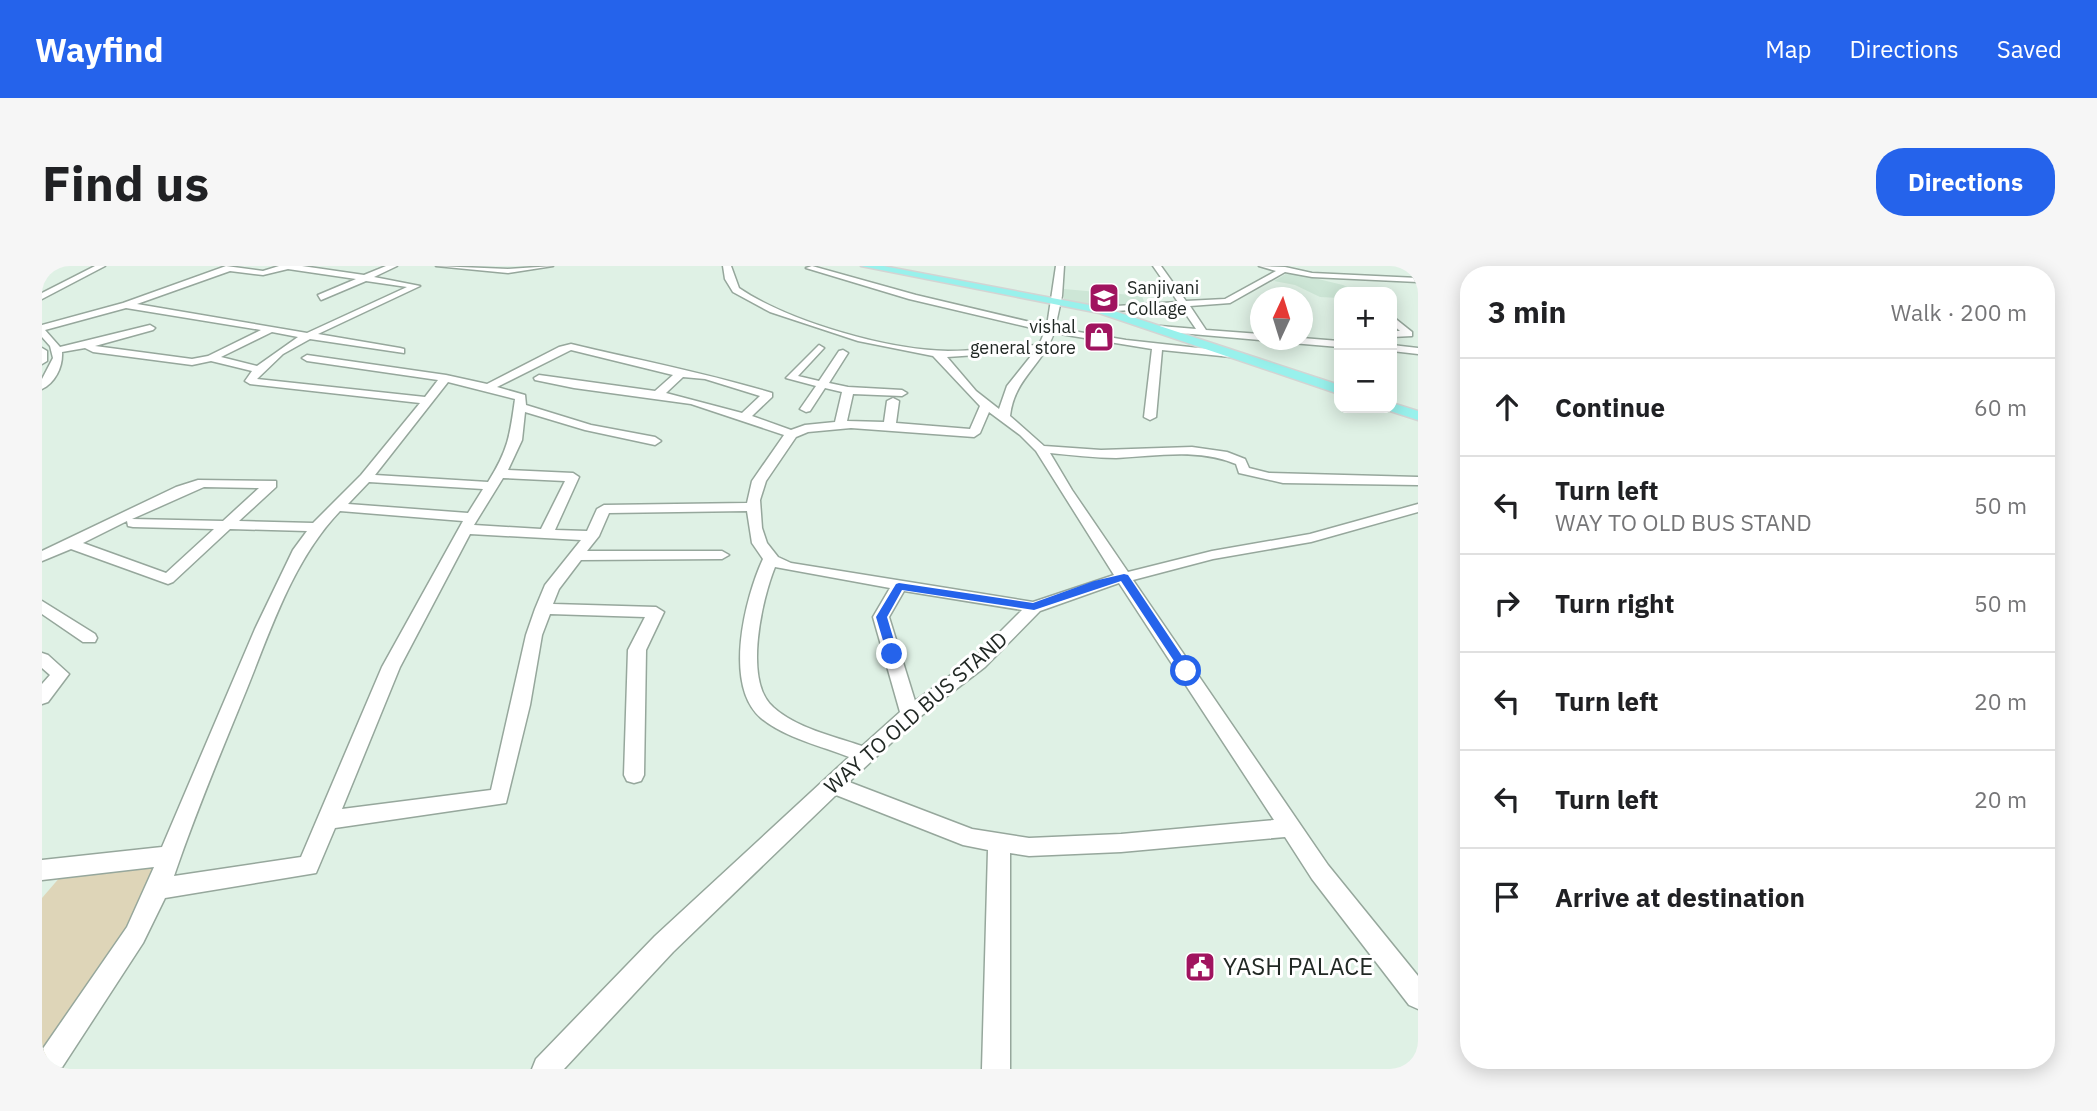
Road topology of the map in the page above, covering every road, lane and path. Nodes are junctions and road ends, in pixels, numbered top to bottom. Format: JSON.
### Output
{"nodes":[{"id":1,"x":91,"y":266,"type":"edge"},
{"id":2,"x":101,"y":266,"type":"edge"},
{"id":3,"x":287,"y":266,"type":"edge"},
{"id":4,"x":348,"y":266,"type":"edge"},
{"id":5,"x":393,"y":266,"type":"edge"},
{"id":6,"x":440,"y":266,"type":"edge"},
{"id":7,"x":549,"y":266,"type":"edge"},
{"id":8,"x":727,"y":266,"type":"edge"},
{"id":9,"x":866,"y":266,"type":"edge"},
{"id":10,"x":1060,"y":266,"type":"edge"},
{"id":11,"x":1157,"y":266,"type":"edge"},
{"id":12,"x":1263,"y":266,"type":"edge"},
{"id":13,"x":232,"y":267,"type":"edge"},
{"id":14,"x":810,"y":268,"type":"dead end"},
{"id":15,"x":1286,"y":268,"type":"edge"},
{"id":16,"x":331,"y":273,"type":"junction"},
{"id":17,"x":365,"y":278,"type":"junction"},
{"id":18,"x":1418,"y":280,"type":"edge"},
{"id":19,"x":42,"y":293,"type":"edge"},
{"id":20,"x":321,"y":297,"type":"dead end"},
{"id":21,"x":1055,"y":300,"type":"junction"},
{"id":22,"x":126,"y":305,"type":"junction"},
{"id":23,"x":1184,"y":305,"type":"junction"},
{"id":24,"x":1101,"y":310,"type":"junction"},
{"id":25,"x":1397,"y":323,"type":"edge"},
{"id":26,"x":150,"y":328,"type":"dead end"},
{"id":27,"x":1050,"y":328,"type":"junction"},
{"id":28,"x":1160,"y":329,"type":"junction"},
{"id":29,"x":42,"y":330,"type":"edge"},
{"id":30,"x":269,"y":330,"type":"junction"},
{"id":31,"x":1203,"y":332,"type":"junction"},
{"id":32,"x":1397,"y":334,"type":"edge"},
{"id":33,"x":1250,"y":336,"type":"edge"},
{"id":34,"x":308,"y":337,"type":"junction"},
{"id":35,"x":1313,"y":342,"type":"edge"},
{"id":36,"x":1334,"y":344,"type":"edge"},
{"id":37,"x":86,"y":345,"type":"junction"},
{"id":38,"x":1157,"y":347,"type":"junction"},
{"id":39,"x":819,"y":348,"type":"dead end"},
{"id":40,"x":1042,"y":348,"type":"junction"},
{"id":41,"x":1397,"y":349,"type":"edge"},
{"id":42,"x":58,"y":350,"type":"junction"},
{"id":43,"x":42,"y":351,"type":"edge"},
{"id":44,"x":400,"y":351,"type":"dead end"},
{"id":45,"x":1418,"y":351,"type":"edge"},
{"id":46,"x":935,"y":353,"type":"junction"},
{"id":47,"x":844,"y":354,"type":"dead end"},
{"id":48,"x":1231,"y":354,"type":"junction"},
{"id":49,"x":211,"y":358,"type":"junction"},
{"id":50,"x":307,"y":358,"type":"dead end"},
{"id":51,"x":42,"y":361,"type":"edge"},
{"id":52,"x":258,"y":369,"type":"junction"},
{"id":53,"x":681,"y":374,"type":"junction"},
{"id":54,"x":446,"y":378,"type":"junction"},
{"id":55,"x":539,"y":378,"type":"dead end"},
{"id":56,"x":821,"y":384,"type":"junction"},
{"id":57,"x":42,"y":386,"type":"edge"},
{"id":58,"x":489,"y":387,"type":"junction"},
{"id":59,"x":1334,"y":388,"type":"edge"},
{"id":60,"x":848,"y":390,"type":"junction"},
{"id":61,"x":656,"y":396,"type":"junction"},
{"id":62,"x":426,"y":400,"type":"junction"},
{"id":63,"x":986,"y":406,"type":"junction"},
{"id":64,"x":520,"y":407,"type":"junction"},
{"id":65,"x":806,"y":409,"type":"dead end"},
{"id":66,"x":1397,"y":409,"type":"edge"},
{"id":67,"x":1418,"y":416,"type":"edge"},
{"id":68,"x":1150,"y":417,"type":"dead end"},
{"id":69,"x":743,"y":418,"type":"junction"},
{"id":70,"x":1004,"y":418,"type":"junction"},
{"id":71,"x":840,"y":425,"type":"junction"},
{"id":72,"x":889,"y":428,"type":"junction"},
{"id":73,"x":791,"y":435,"type":"junction"},
{"id":74,"x":655,"y":441,"type":"dead end"},
{"id":75,"x":1041,"y":449,"type":"junction"},
{"id":76,"x":366,"y":478,"type":"junction"},
{"id":77,"x":497,"y":480,"type":"junction"},
{"id":78,"x":1418,"y":481,"type":"edge"},
{"id":79,"x":338,"y":507,"type":"junction"},
{"id":80,"x":753,"y":507,"type":"junction"},
{"id":81,"x":1418,"y":508,"type":"edge"},
{"id":82,"x":134,"y":523,"type":"dead end"},
{"id":83,"x":468,"y":524,"type":"junction"},
{"id":84,"x":228,"y":525,"type":"junction"},
{"id":85,"x":317,"y":527,"type":"junction"},
{"id":86,"x":546,"y":533,"type":"junction"},
{"id":87,"x":592,"y":536,"type":"junction"},
{"id":88,"x":69,"y":543,"type":"junction"},
{"id":89,"x":722,"y":555,"type":"dead end"},
{"id":90,"x":574,"y":556,"type":"junction"},
{"id":91,"x":42,"y":557,"type":"edge"},
{"id":92,"x":770,"y":560,"type":"junction"},
{"id":93,"x":1124,"y":578,"type":"junction"},
{"id":94,"x":899,"y":586,"type":"junction"},
{"id":95,"x":42,"y":606,"type":"edge"},
{"id":96,"x":1034,"y":607,"type":"junction"},
{"id":97,"x":543,"y":609,"type":"junction"},
{"id":98,"x":89,"y":638,"type":"dead end"},
{"id":99,"x":42,"y":659,"type":"edge"},
{"id":100,"x":42,"y":697,"type":"edge"},
{"id":101,"x":910,"y":714,"type":"junction"},
{"id":102,"x":865,"y":755,"type":"junction"},
{"id":103,"x":634,"y":775,"type":"dead end"},
{"id":104,"x":833,"y":785,"type":"junction"},
{"id":105,"x":327,"y":820,"type":"junction"},
{"id":106,"x":1290,"y":828,"type":"junction"},
{"id":107,"x":999,"y":842,"type":"junction"},
{"id":108,"x":170,"y":856,"type":"junction"},
{"id":109,"x":42,"y":870,"type":"edge"},
{"id":110,"x":158,"y":889,"type":"junction"},
{"id":111,"x":1418,"y":996,"type":"edge"},
{"id":112,"x":45,"y":1069,"type":"edge"},
{"id":113,"x":546,"y":1069,"type":"edge"},
{"id":114,"x":996,"y":1069,"type":"edge"}],
"edges":[{"from":1,"to":19,"type":"street"},
{"from":2,"to":19,"type":"street"},
{"from":3,"to":13,"type":"street"},
{"from":3,"to":16,"type":"street"},
{"from":4,"to":16,"type":"street"},
{"from":5,"to":17,"type":"street"},
{"from":6,"to":7,"type":"street"},
{"from":8,"to":46,"type":"street"},
{"from":9,"to":21,"type":"main road"},
{"from":10,"to":21,"type":"street"},
{"from":11,"to":23,"type":"street"},
{"from":12,"to":15,"type":"street"},
{"from":13,"to":22,"type":"street"},
{"from":14,"to":27,"type":"street"},
{"from":15,"to":18,"type":"street"},
{"from":15,"to":23,"type":"street"},
{"from":16,"to":17,"type":"street"},
{"from":17,"to":20,"type":"street"},
{"from":17,"to":34,"type":"street"},
{"from":21,"to":24,"type":"main road"},
{"from":21,"to":27,"type":"street"},
{"from":22,"to":29,"type":"street"},
{"from":22,"to":30,"type":"street"},
{"from":23,"to":24,"type":"street"},
{"from":23,"to":31,"type":"street"},
{"from":24,"to":28,"type":"main road"},
{"from":25,"to":32,"type":"street"},
{"from":26,"to":37,"type":"street"},
{"from":27,"to":38,"type":"street"},
{"from":27,"to":40,"type":"street"},
{"from":28,"to":31,"type":"street"},
{"from":28,"to":48,"type":"main road"},
{"from":29,"to":42,"type":"street"},
{"from":30,"to":34,"type":"street"},
{"from":30,"to":49,"type":"street"},
{"from":31,"to":33,"type":"street"},
{"from":34,"to":44,"type":"street"},
{"from":34,"to":52,"type":"street"},
{"from":35,"to":36,"type":"street"},
{"from":37,"to":42,"type":"street"},
{"from":37,"to":49,"type":"street"},
{"from":38,"to":48,"type":"street"},
{"from":38,"to":68,"type":"street"},
{"from":39,"to":56,"type":"street"},
{"from":40,"to":46,"type":"street"},
{"from":40,"to":70,"type":"street"},
{"from":41,"to":45,"type":"street"},
{"from":42,"to":57,"type":"street"},
{"from":43,"to":51,"type":"street"},
{"from":46,"to":63,"type":"street"},
{"from":47,"to":56,"type":"street"},
{"from":48,"to":59,"type":"main road"},
{"from":49,"to":52,"type":"street"},
{"from":50,"to":54,"type":"street"},
{"from":52,"to":62,"type":"street"},
{"from":53,"to":58,"type":"street"},
{"from":53,"to":61,"type":"street"},
{"from":53,"to":69,"type":"street"},
{"from":54,"to":58,"type":"street"},
{"from":54,"to":62,"type":"street"},
{"from":55,"to":61,"type":"street"},
{"from":56,"to":60,"type":"street"},
{"from":56,"to":65,"type":"street"},
{"from":58,"to":64,"type":"street"},
{"from":60,"to":71,"type":"street"},
{"from":60,"to":72,"type":"street"},
{"from":61,"to":69,"type":"street"},
{"from":62,"to":76,"type":"street"},
{"from":63,"to":70,"type":"street"},
{"from":63,"to":72,"type":"street"},
{"from":64,"to":74,"type":"street"},
{"from":64,"to":77,"type":"street"},
{"from":66,"to":67,"type":"main road"},
{"from":69,"to":73,"type":"street"},
{"from":70,"to":75,"type":"street"},
{"from":71,"to":72,"type":"street"},
{"from":71,"to":73,"type":"street"},
{"from":73,"to":80,"type":"street"},
{"from":75,"to":78,"type":"street"},
{"from":75,"to":93,"type":"street"},
{"from":76,"to":77,"type":"street"},
{"from":76,"to":79,"type":"street"},
{"from":77,"to":83,"type":"street"},
{"from":77,"to":86,"type":"street"},
{"from":79,"to":83,"type":"street"},
{"from":79,"to":85,"type":"street"},
{"from":80,"to":87,"type":"street"},
{"from":80,"to":92,"type":"street"},
{"from":81,"to":93,"type":"street","name":"WAY TO OLD BUS STAND"},
{"from":82,"to":84,"type":"street"},
{"from":83,"to":86,"type":"street"},
{"from":83,"to":105,"type":"street"},
{"from":84,"to":85,"type":"street"},
{"from":84,"to":88,"type":"street"},
{"from":84,"to":88,"type":"street"},
{"from":85,"to":108,"type":"street"},
{"from":86,"to":87,"type":"street"},
{"from":87,"to":90,"type":"street"},
{"from":88,"to":91,"type":"street"},
{"from":89,"to":90,"type":"street"},
{"from":90,"to":97,"type":"street"},
{"from":92,"to":94,"type":"street"},
{"from":92,"to":102,"type":"street"},
{"from":93,"to":96,"type":"street","name":"WAY TO OLD BUS STAND"},
{"from":93,"to":106,"type":"street"},
{"from":94,"to":96,"type":"street"},
{"from":94,"to":101,"type":"street"},
{"from":95,"to":98,"type":"street"},
{"from":96,"to":101,"type":"street","name":"WAY TO OLD BUS STAND"},
{"from":97,"to":103,"type":"street"},
{"from":97,"to":105,"type":"street"},
{"from":99,"to":100,"type":"street"},
{"from":101,"to":102,"type":"street","name":"WAY TO OLD BUS STAND"},
{"from":102,"to":104,"type":"street","name":"WAY TO OLD BUS STAND"},
{"from":104,"to":107,"type":"street"},
{"from":104,"to":113,"type":"street","name":"WAY TO OLD BUS STAND"},
{"from":105,"to":110,"type":"street"},
{"from":106,"to":107,"type":"street"},
{"from":106,"to":111,"type":"street"},
{"from":107,"to":114,"type":"street"},
{"from":108,"to":109,"type":"street"},
{"from":108,"to":110,"type":"street"},
{"from":110,"to":112,"type":"street"}]}
